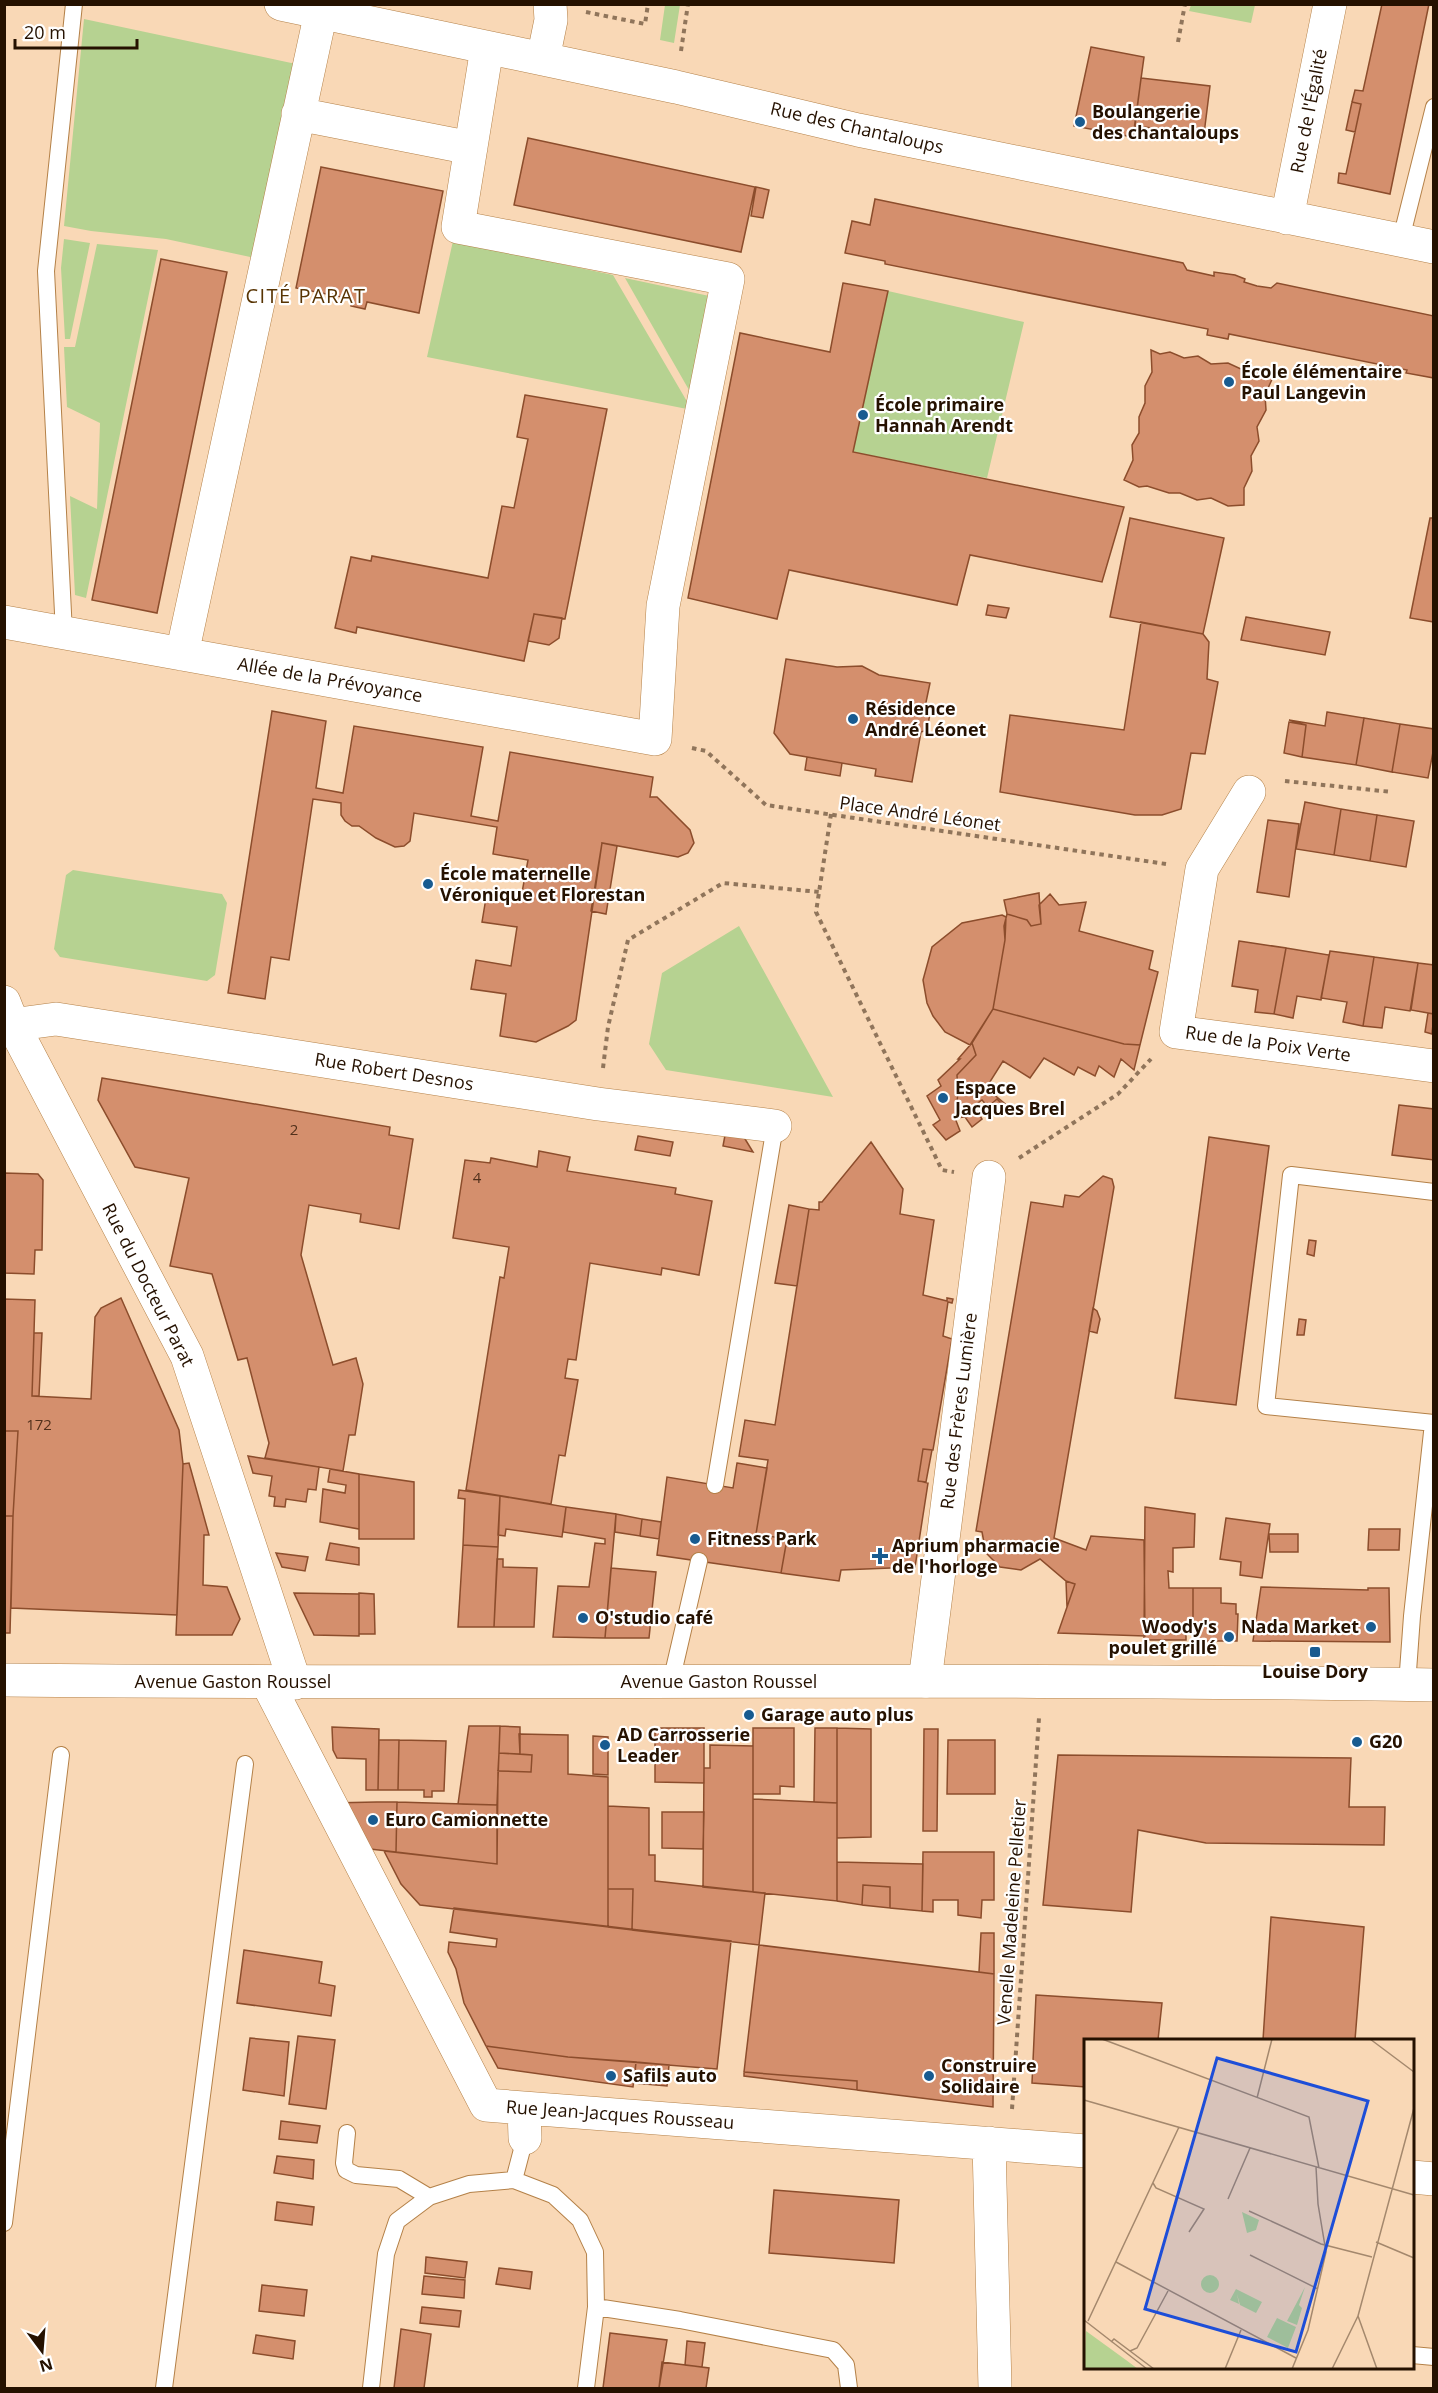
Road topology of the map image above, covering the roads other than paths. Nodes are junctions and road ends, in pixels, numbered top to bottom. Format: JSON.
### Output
{"nodes":[{"id":1,"x":74,"y":4,"type":"edge"},
{"id":2,"x":281,"y":4,"type":"edge"},
{"id":3,"x":550,"y":4,"type":"edge"},
{"id":4,"x":1330,"y":4,"type":"edge"},
{"id":5,"x":321,"y":12,"type":"junction"},
{"id":6,"x":487,"y":48,"type":"junction"},
{"id":7,"x":543,"y":59,"type":"junction"},
{"id":8,"x":1434,"y":107,"type":"edge"},
{"id":9,"x":298,"y":114,"type":"junction"},
{"id":10,"x":471,"y":148,"type":"junction"},
{"id":11,"x":1287,"y":218,"type":"junction"},
{"id":12,"x":1401,"y":239,"type":"junction"},
{"id":13,"x":1434,"y":247,"type":"edge"},
{"id":14,"x":4,"y":622,"type":"edge"},
{"id":15,"x":64,"y":633,"type":"junction"},
{"id":16,"x":182,"y":654,"type":"junction"},
{"id":17,"x":1249,"y":792,"type":"road end"},
{"id":18,"x":7,"y":1018,"type":"edge"},
{"id":19,"x":1434,"y":1066,"type":"edge"},
{"id":20,"x":775,"y":1126,"type":"joint"},
{"id":21,"x":989,"y":1177,"type":"road end"},
{"id":22,"x":1434,"y":1192,"type":"edge"},
{"id":23,"x":1433,"y":1423,"type":"edge"},
{"id":24,"x":715,"y":1485,"type":"dead end"},
{"id":25,"x":699,"y":1561,"type":"dead end"},
{"id":26,"x":4,"y":1680,"type":"edge"},
{"id":27,"x":925,"y":1681,"type":"junction"},
{"id":28,"x":281,"y":1682,"type":"junction"},
{"id":29,"x":671,"y":1682,"type":"junction"},
{"id":30,"x":1420,"y":1685,"type":"edge"},
{"id":31,"x":61,"y":1755,"type":"dead end"},
{"id":32,"x":245,"y":1764,"type":"dead end"},
{"id":33,"x":525,"y":2123,"type":"junction"},
{"id":34,"x":347,"y":2133,"type":"dead end"},
{"id":35,"x":999,"y":2144,"type":"junction"},
{"id":36,"x":1084,"y":2151,"type":"edge"},
{"id":37,"x":1414,"y":2177,"type":"edge"},
{"id":38,"x":1434,"y":2179,"type":"edge"},
{"id":39,"x":514,"y":2181,"type":"junction"},
{"id":40,"x":429,"y":2197,"type":"junction"},
{"id":41,"x":4,"y":2223,"type":"edge"},
{"id":42,"x":596,"y":2307,"type":"junction"},
{"id":43,"x":1414,"y":2355,"type":"edge"},
{"id":44,"x":1434,"y":2357,"type":"edge"},
{"id":45,"x":164,"y":2388,"type":"edge"},
{"id":46,"x":371,"y":2388,"type":"edge"},
{"id":47,"x":586,"y":2388,"type":"edge"},
{"id":48,"x":849,"y":2388,"type":"edge"},
{"id":49,"x":994,"y":2388,"type":"edge"}],
"edges":[{"from":1,"to":15,"type":"lane"},
{"from":2,"to":5,"type":"street","name":"Rue des Chantaloups"},
{"from":3,"to":7,"type":"street"},
{"from":4,"to":11,"type":"street","name":"Rue de l'Égalité"},
{"from":5,"to":6,"type":"street","name":"Rue des Chantaloups"},
{"from":5,"to":9,"type":"street"},
{"from":6,"to":7,"type":"street","name":"Rue des Chantaloups"},
{"from":6,"to":10,"type":"street"},
{"from":7,"to":11,"type":"street","name":"Rue des Chantaloups"},
{"from":8,"to":12,"type":"lane"},
{"from":9,"to":10,"type":"street"},
{"from":9,"to":16,"type":"street"},
{"from":10,"to":16,"type":"street","name":"Allée de la Prévoyance"},
{"from":11,"to":12,"type":"street","name":"Rue des Chantaloups"},
{"from":12,"to":13,"type":"street","name":"Rue des Chantaloups"},
{"from":14,"to":15,"type":"street","name":"Allée de la Prévoyance"},
{"from":15,"to":16,"type":"street","name":"Allée de la Prévoyance"},
{"from":17,"to":19,"type":"street","name":"Rue de la Poix Verte"},
{"from":18,"to":20,"type":"street","name":"Rue Robert Desnos"},
{"from":18,"to":28,"type":"street","name":"Rue du Docteur Parat"},
{"from":20,"to":24,"type":"lane"},
{"from":21,"to":27,"type":"street","name":"Rue des Frères Lumière"},
{"from":22,"to":23,"type":"lane"},
{"from":23,"to":30,"type":"lane"},
{"from":25,"to":29,"type":"lane"},
{"from":26,"to":28,"type":"street","name":"Avenue Gaston Roussel"},
{"from":27,"to":29,"type":"street","name":"Avenue Gaston Roussel"},
{"from":27,"to":30,"type":"street","name":"Avenue Gaston Roussel"},
{"from":28,"to":29,"type":"street","name":"Avenue Gaston Roussel"},
{"from":28,"to":33,"type":"street","name":"Rue Jean-Jacques Rousseau"},
{"from":31,"to":41,"type":"lane"},
{"from":32,"to":45,"type":"lane"},
{"from":33,"to":35,"type":"street","name":"Rue Jean-Jacques Rousseau"},
{"from":33,"to":39,"type":"lane"},
{"from":34,"to":40,"type":"lane"},
{"from":35,"to":36,"type":"street","name":"Rue Jean-Jacques Rousseau"},
{"from":35,"to":49,"type":"street"},
{"from":37,"to":38,"type":"street"},
{"from":39,"to":40,"type":"lane"},
{"from":39,"to":42,"type":"lane"},
{"from":40,"to":46,"type":"lane"},
{"from":42,"to":47,"type":"lane"},
{"from":42,"to":48,"type":"lane"},
{"from":43,"to":44,"type":"lane"}]}
